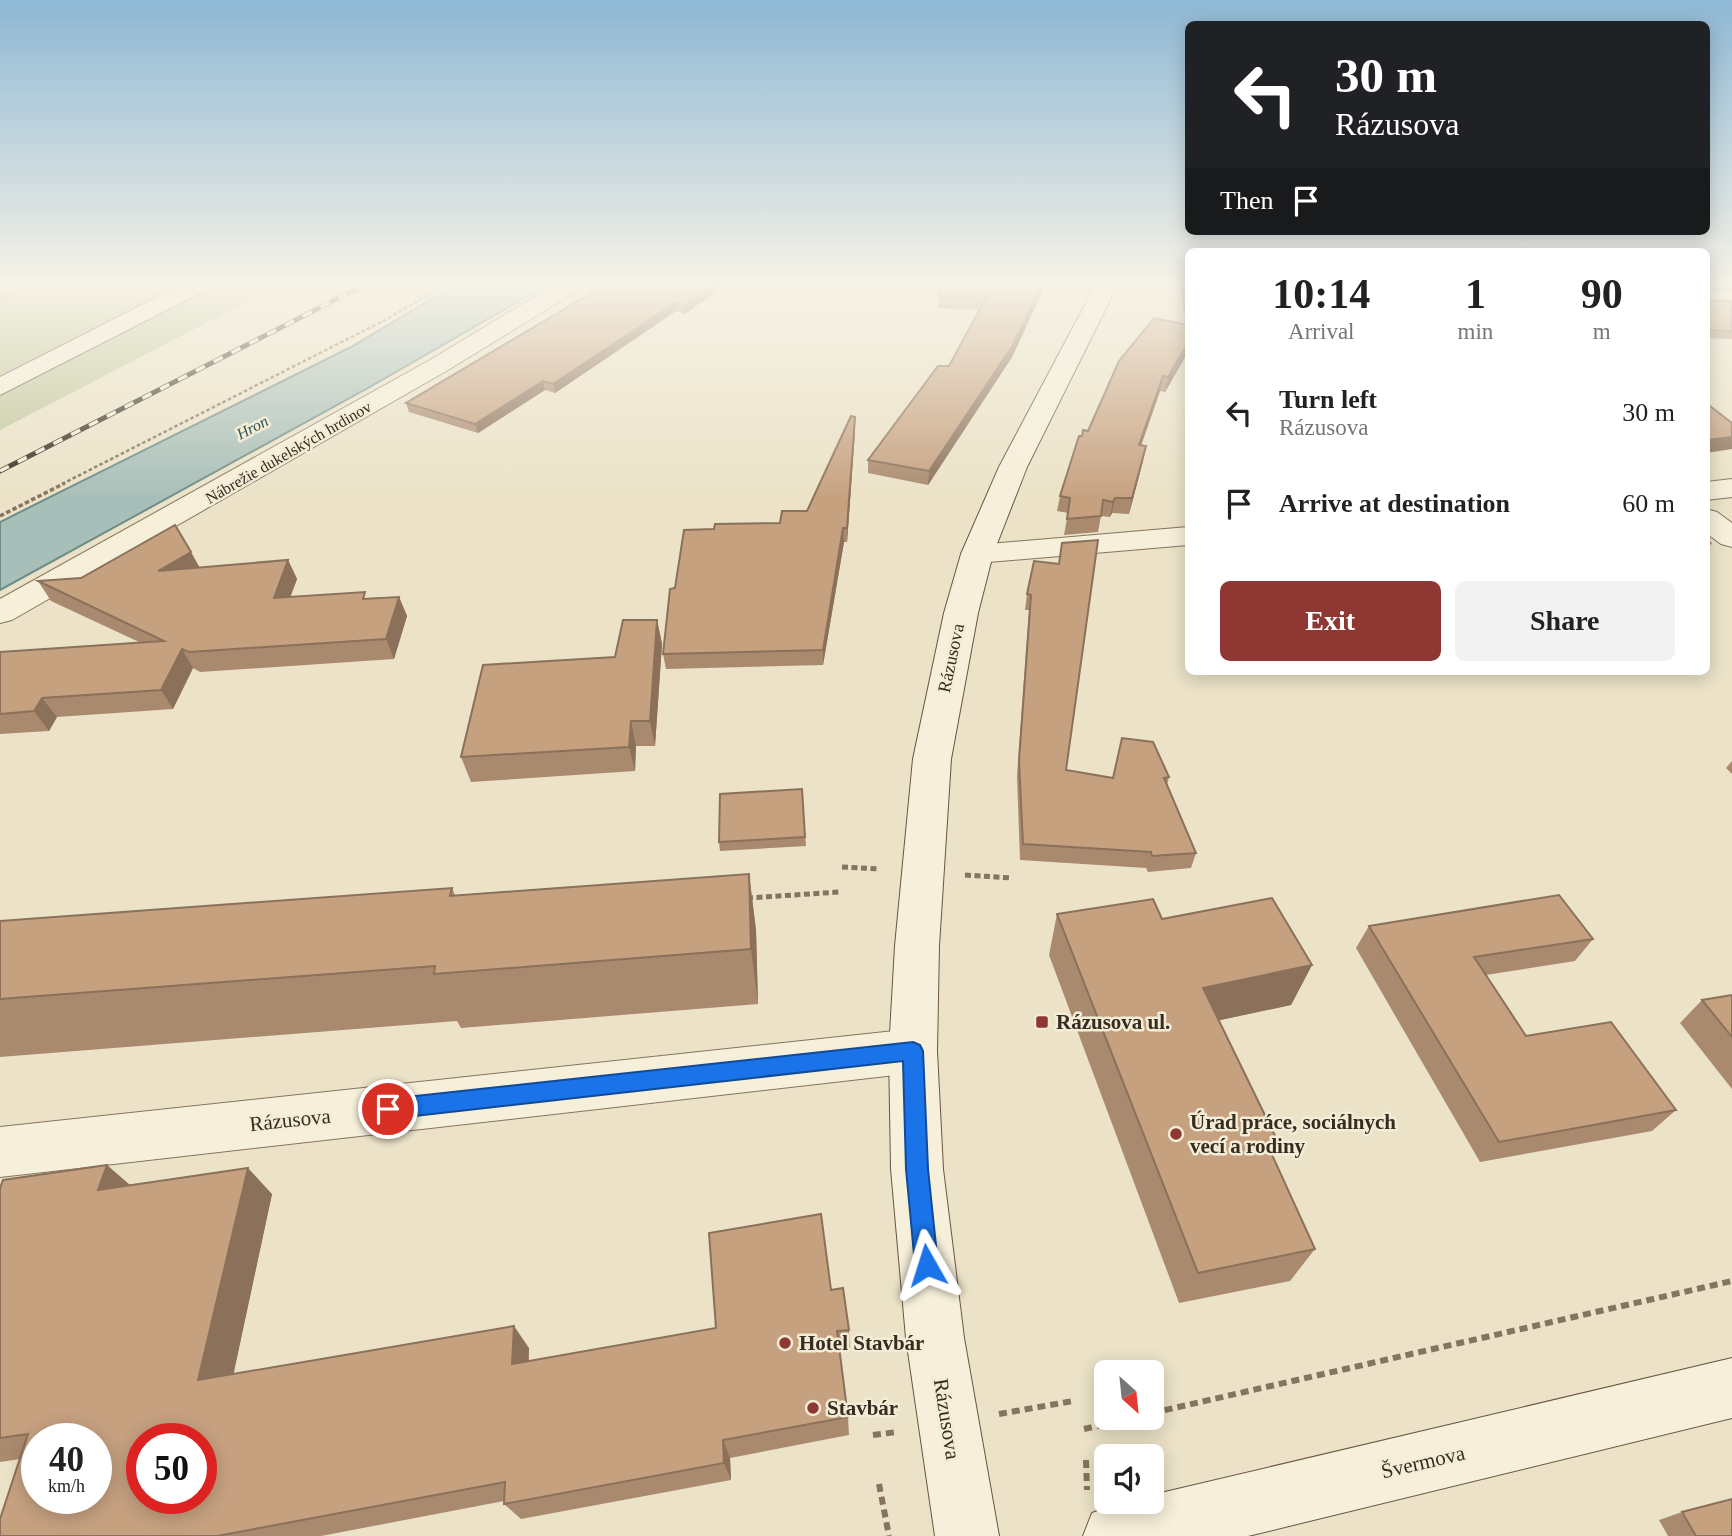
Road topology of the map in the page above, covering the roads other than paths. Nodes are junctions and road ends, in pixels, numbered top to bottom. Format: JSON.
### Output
{"nodes":[{"id":1,"x":61,"y":356,"type":"edge"},
{"id":2,"x":455,"y":356,"type":"edge"},
{"id":3,"x":1068,"y":356,"type":"edge"},
{"id":4,"x":0,"y":387,"type":"edge"},
{"id":5,"x":1732,"y":488,"type":"edge"},
{"id":6,"x":1710,"y":491,"type":"edge"},
{"id":7,"x":1710,"y":521,"type":"edge"},
{"id":8,"x":1185,"y":536,"type":"edge"},
{"id":9,"x":1732,"y":538,"type":"edge"},
{"id":10,"x":977,"y":554,"type":"junction"},
{"id":11,"x":0,"y":613,"type":"edge"},
{"id":12,"x":913,"y":1051,"type":"junction"},
{"id":13,"x":0,"y":1152,"type":"edge"},
{"id":14,"x":1732,"y":1388,"type":"edge"},
{"id":15,"x":967,"y":1536,"type":"edge"},
{"id":16,"x":1115,"y":1536,"type":"edge"}],
"edges":[{"from":1,"to":4,"type":"street"},
{"from":2,"to":11,"type":"street","name":"Nábrežie dukelských hrdinov"},
{"from":3,"to":10,"type":"street","name":"Rázusova"},
{"from":5,"to":6,"type":"street"},
{"from":7,"to":9,"type":"street"},
{"from":8,"to":10,"type":"street"},
{"from":10,"to":12,"type":"street","name":"Rázusova"},
{"from":12,"to":13,"type":"street","name":"Rázusova"},
{"from":12,"to":15,"type":"street","name":"Rázusova"},
{"from":14,"to":16,"type":"street","name":"Švermova"}]}
